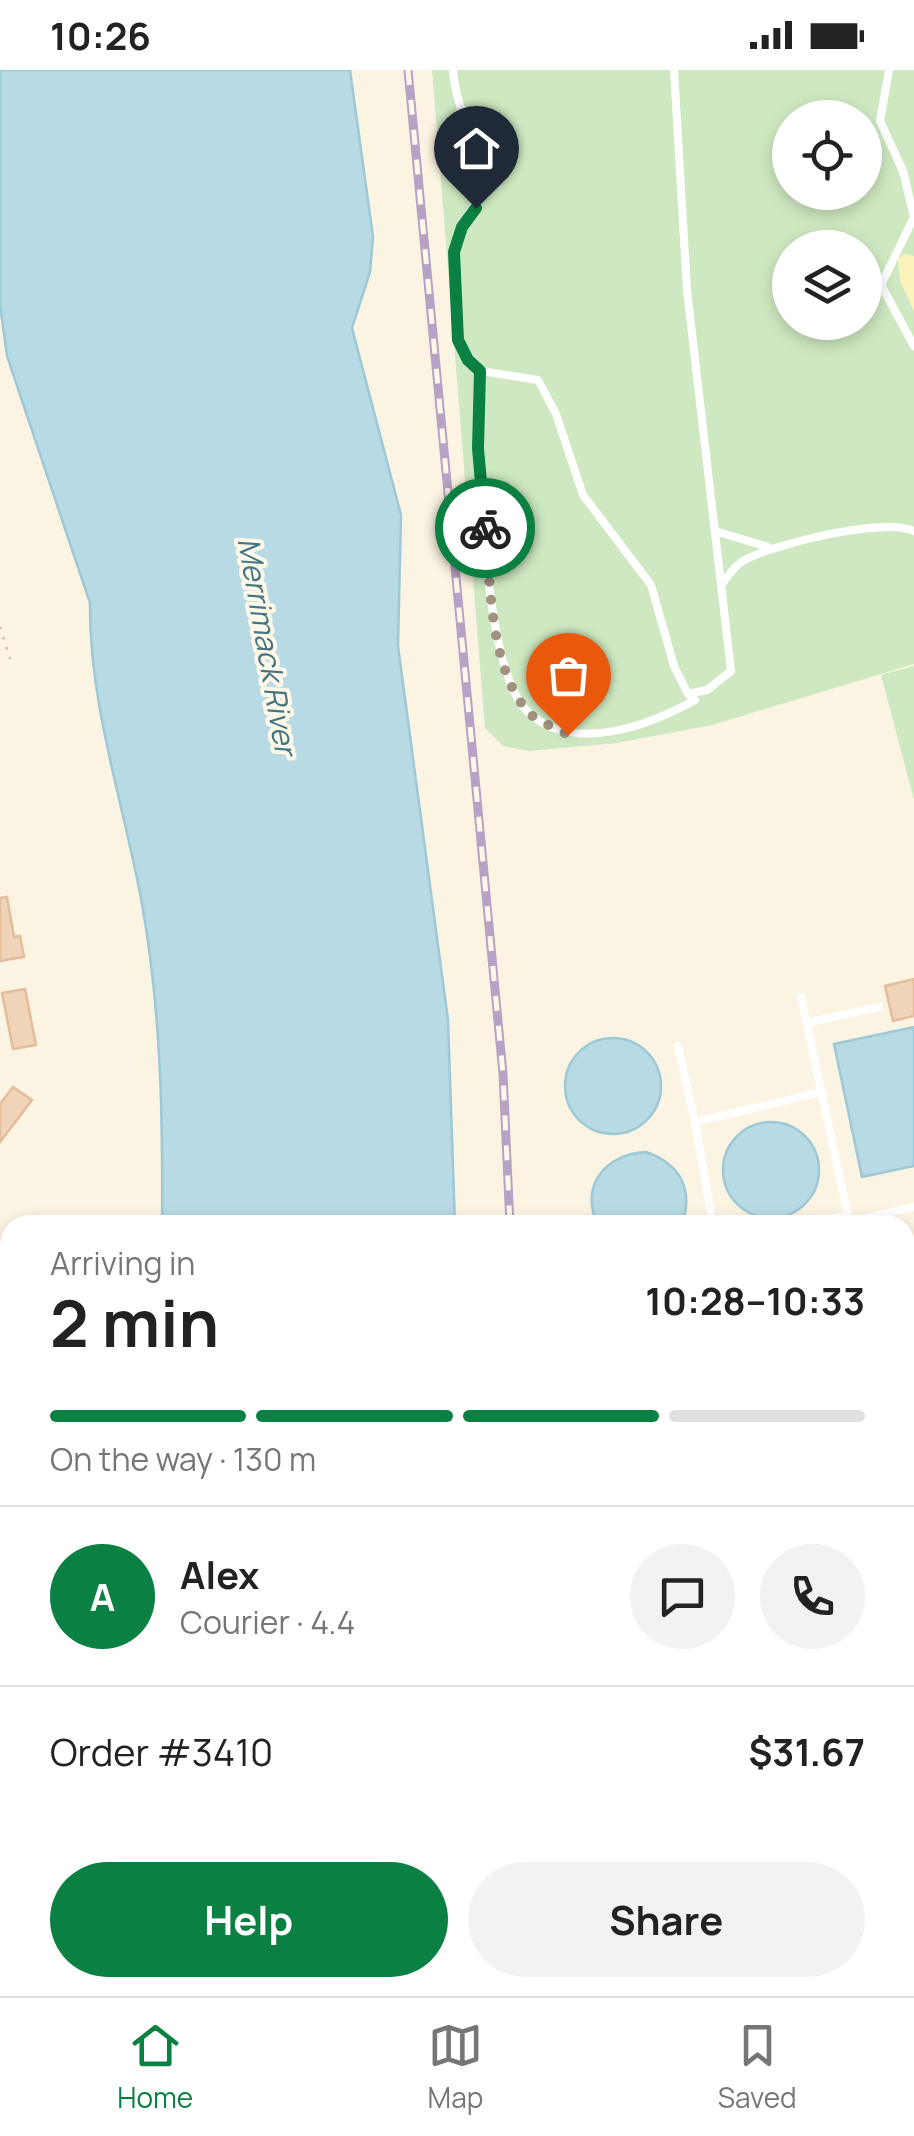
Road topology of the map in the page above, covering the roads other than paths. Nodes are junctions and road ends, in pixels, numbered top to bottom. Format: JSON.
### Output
{"nodes":[{"id":1,"x":453,"y":70,"type":"edge"},
{"id":2,"x":674,"y":70,"type":"edge"},
{"id":3,"x":889,"y":70,"type":"edge"},
{"id":4,"x":914,"y":346,"type":"edge"},
{"id":5,"x":480,"y":371,"type":"junction"},
{"id":6,"x":914,"y":531,"type":"edge"},
{"id":7,"x":715,"y":532,"type":"junction"},
{"id":8,"x":772,"y":548,"type":"junction"},
{"id":9,"x":722,"y":584,"type":"junction"},
{"id":10,"x":688,"y":694,"type":"junction"},
{"id":11,"x":801,"y":998,"type":"dead end"},
{"id":12,"x":879,"y":1007,"type":"dead end"},
{"id":13,"x":806,"y":1023,"type":"junction"},
{"id":14,"x":678,"y":1046,"type":"dead end"},
{"id":15,"x":822,"y":1092,"type":"junction"},
{"id":16,"x":696,"y":1122,"type":"junction"},
{"id":17,"x":914,"y":1208,"type":"edge"},
{"id":18,"x":711,"y":1215,"type":"edge"},
{"id":19,"x":848,"y":1215,"type":"edge"},
{"id":20,"x":879,"y":1215,"type":"edge"}],
"edges":[{"from":1,"to":5,"type":"lane"},
{"from":2,"to":7,"type":"lane"},
{"from":3,"to":4,"type":"lane"},
{"from":5,"to":10,"type":"lane"},
{"from":5,"to":10,"type":"lane"},
{"from":6,"to":8,"type":"lane"},
{"from":7,"to":8,"type":"lane"},
{"from":7,"to":9,"type":"lane"},
{"from":8,"to":9,"type":"lane"},
{"from":9,"to":10,"type":"lane"},
{"from":11,"to":13,"type":"lane"},
{"from":12,"to":13,"type":"lane"},
{"from":13,"to":15,"type":"lane"},
{"from":14,"to":16,"type":"lane"},
{"from":15,"to":16,"type":"lane"},
{"from":15,"to":19,"type":"lane"},
{"from":16,"to":18,"type":"lane"},
{"from":17,"to":20,"type":"lane"}]}
